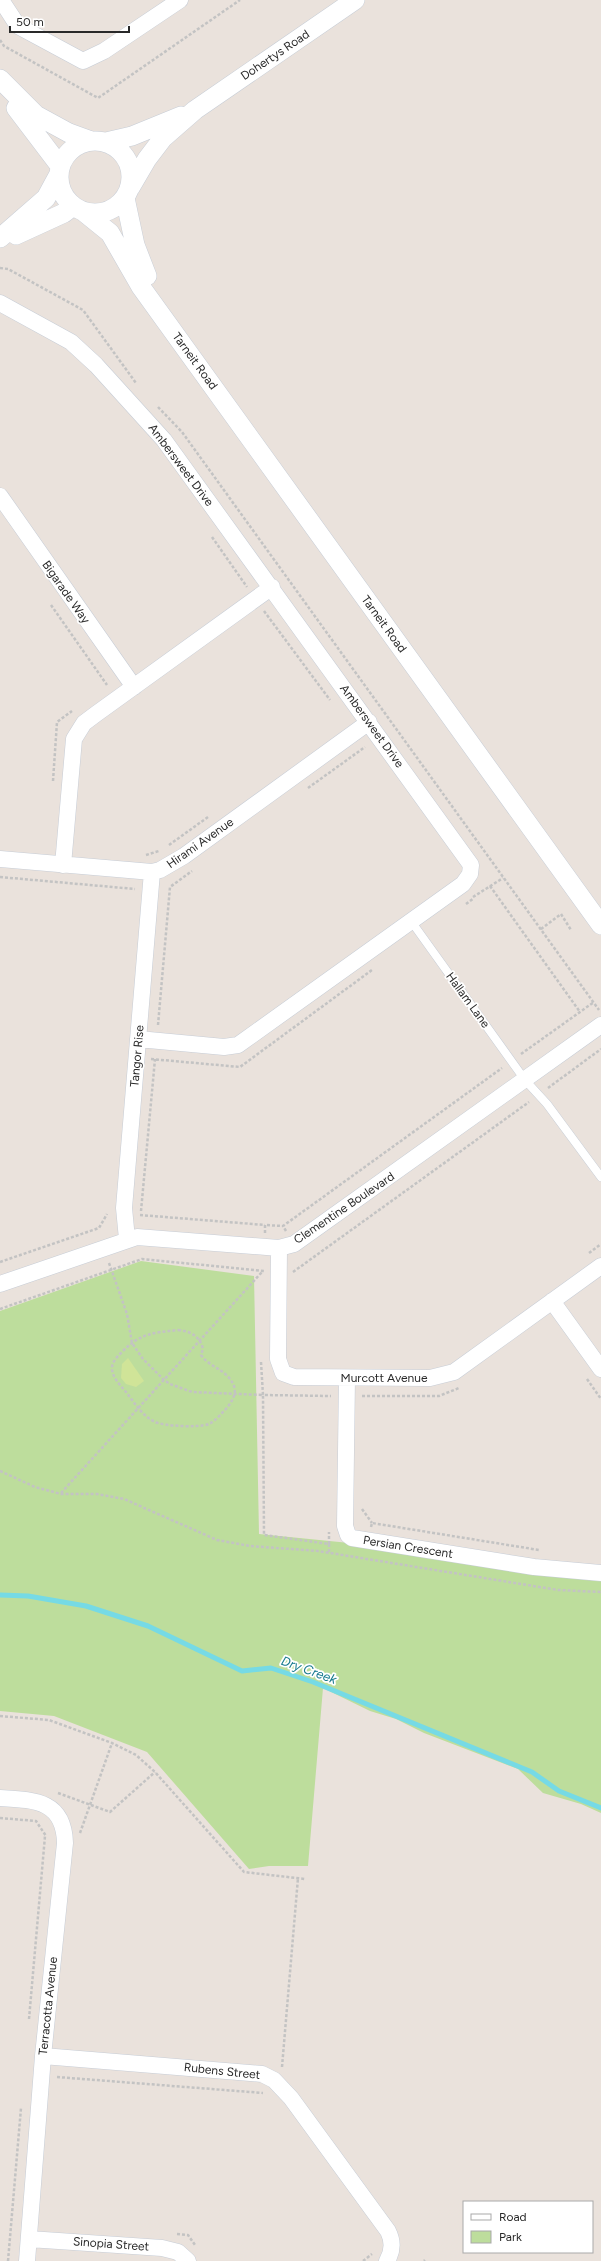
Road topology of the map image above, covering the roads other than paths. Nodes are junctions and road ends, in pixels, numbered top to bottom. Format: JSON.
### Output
{"nodes":[{"id":1,"x":1,"y":0,"type":"edge"},
{"id":2,"x":180,"y":0,"type":"edge"},
{"id":3,"x":355,"y":0,"type":"edge"},
{"id":4,"x":0,"y":79,"type":"edge"},
{"id":5,"x":0,"y":86,"type":"edge"},
{"id":6,"x":195,"y":110,"type":"junction"},
{"id":7,"x":98,"y":141,"type":"junction"},
{"id":8,"x":60,"y":170,"type":"junction"},
{"id":9,"x":127,"y":193,"type":"junction"},
{"id":10,"x":79,"y":209,"type":"junction"},
{"id":11,"x":0,"y":238,"type":"edge"},
{"id":12,"x":0,"y":244,"type":"edge"},
{"id":13,"x":0,"y":303,"type":"edge"},
{"id":14,"x":167,"y":323,"type":"junction"},
{"id":15,"x":0,"y":496,"type":"edge"},
{"id":16,"x":272,"y":587,"type":"junction"},
{"id":17,"x":134,"y":687,"type":"junction"},
{"id":18,"x":369,"y":722,"type":"junction"},
{"id":19,"x":0,"y":859,"type":"edge"},
{"id":20,"x":63,"y":865,"type":"junction"},
{"id":21,"x":152,"y":872,"type":"junction"},
{"id":22,"x":411,"y":921,"type":"junction"},
{"id":23,"x":601,"y":925,"type":"edge"},
{"id":24,"x":601,"y":1025,"type":"edge"},
{"id":25,"x":138,"y":1039,"type":"junction"},
{"id":26,"x":525,"y":1080,"type":"junction"},
{"id":27,"x":601,"y":1177,"type":"edge"},
{"id":28,"x":127,"y":1239,"type":"junction"},
{"id":29,"x":272,"y":1247,"type":"junction"},
{"id":30,"x":601,"y":1266,"type":"edge"},
{"id":31,"x":0,"y":1284,"type":"edge"},
{"id":32,"x":552,"y":1301,"type":"junction"},
{"id":33,"x":601,"y":1369,"type":"edge"},
{"id":34,"x":347,"y":1378,"type":"junction"},
{"id":35,"x":601,"y":1573,"type":"edge"},
{"id":36,"x":0,"y":1798,"type":"edge"},
{"id":37,"x":43,"y":2056,"type":"junction"},
{"id":38,"x":30,"y":2239,"type":"junction"},
{"id":39,"x":27,"y":2261,"type":"edge"},
{"id":40,"x":188,"y":2261,"type":"edge"},
{"id":41,"x":387,"y":2261,"type":"edge"}],
"edges":[{"from":1,"to":2,"type":"street"},
{"from":3,"to":6,"type":"street","name":"Dohertys Road"},
{"from":4,"to":7,"type":"street"},
{"from":5,"to":8,"type":"street"},
{"from":6,"to":7,"type":"street","name":"Dohertys Road"},
{"from":6,"to":9,"type":"street","name":"Dohertys Road"},
{"from":7,"to":8,"type":"street"},
{"from":7,"to":9,"type":"street"},
{"from":8,"to":10,"type":"street"},
{"from":8,"to":11,"type":"street"},
{"from":9,"to":10,"type":"street"},
{"from":9,"to":14,"type":"street","name":"Tarneit Road"},
{"from":10,"to":12,"type":"street"},
{"from":10,"to":14,"type":"street","name":"Tarneit Road"},
{"from":13,"to":16,"type":"street","name":"Ambersweet Drive"},
{"from":14,"to":23,"type":"street","name":"Tarneit Road"},
{"from":15,"to":17,"type":"street","name":"Bigarade Way"},
{"from":16,"to":17,"type":"street"},
{"from":16,"to":18,"type":"street","name":"Ambersweet Drive"},
{"from":17,"to":20,"type":"street"},
{"from":18,"to":21,"type":"street","name":"Hirami Avenue"},
{"from":18,"to":22,"type":"street","name":"Ambersweet Drive"},
{"from":19,"to":20,"type":"street","name":"Hirami Avenue"},
{"from":20,"to":21,"type":"street","name":"Hirami Avenue"},
{"from":21,"to":25,"type":"street","name":"Tangor Rise"},
{"from":22,"to":25,"type":"street","name":"Ambersweet Drive"},
{"from":22,"to":26,"type":"lane","name":"Hallam Lane"},
{"from":24,"to":26,"type":"street","name":"Clementine Boulevard"},
{"from":25,"to":28,"type":"street","name":"Tangor Rise"},
{"from":26,"to":27,"type":"lane","name":"Hallam Lane"},
{"from":26,"to":29,"type":"street","name":"Clementine Boulevard"},
{"from":28,"to":29,"type":"street","name":"Clementine Boulevard"},
{"from":28,"to":31,"type":"street","name":"Clementine Boulevard"},
{"from":29,"to":34,"type":"street","name":"Murcott Avenue"},
{"from":30,"to":32,"type":"street","name":"Murcott Avenue"},
{"from":32,"to":33,"type":"street"},
{"from":32,"to":34,"type":"street","name":"Murcott Avenue"},
{"from":34,"to":35,"type":"street","name":"Persian Crescent"},
{"from":36,"to":37,"type":"street","name":"Terracotta Avenue"},
{"from":37,"to":38,"type":"street","name":"Terracotta Avenue"},
{"from":37,"to":41,"type":"street","name":"Rubens Street"},
{"from":38,"to":39,"type":"street","name":"Terracotta Avenue"},
{"from":38,"to":40,"type":"street","name":"Sinopia Street"}]}
